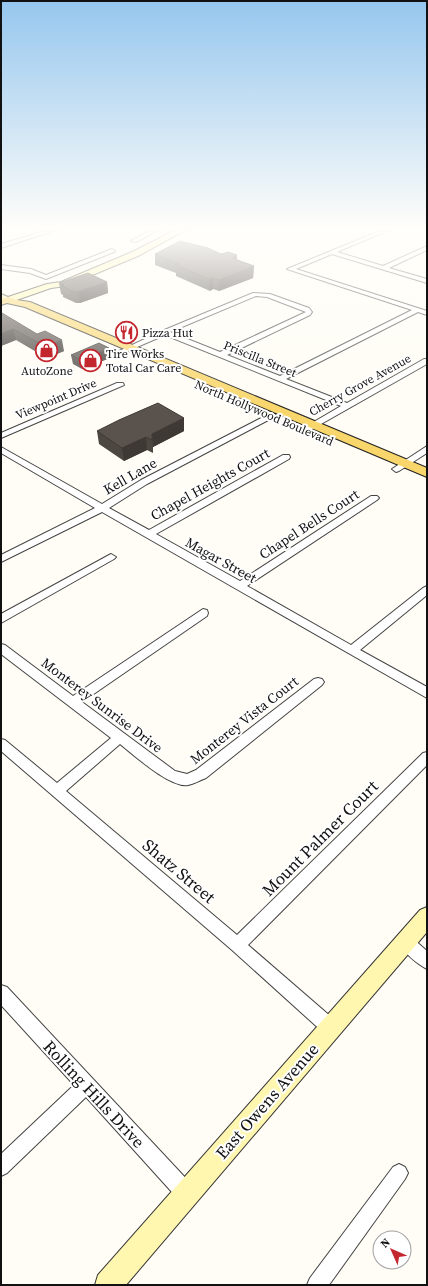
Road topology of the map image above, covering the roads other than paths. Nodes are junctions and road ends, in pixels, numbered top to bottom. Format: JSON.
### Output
{"nodes":[{"id":1,"x":44,"y":288,"type":"edge"},
{"id":2,"x":349,"y":288,"type":"edge"},
{"id":3,"x":5,"y":302,"type":"edge"},
{"id":4,"x":418,"y":310,"type":"junction"},
{"id":5,"x":427,"y":313,"type":"edge"},
{"id":6,"x":164,"y":332,"type":"junction"},
{"id":7,"x":125,"y":350,"type":"junction"},
{"id":8,"x":220,"y":355,"type":"junction"},
{"id":9,"x":427,"y":361,"type":"edge"},
{"id":10,"x":280,"y":379,"type":"junction"},
{"id":11,"x":120,"y":385,"type":"dead end"},
{"id":12,"x":348,"y":406,"type":"junction"},
{"id":13,"x":272,"y":416,"type":"junction"},
{"id":14,"x":309,"y":427,"type":"junction"},
{"id":15,"x":1,"y":436,"type":"edge"},
{"id":16,"x":427,"y":449,"type":"edge"},
{"id":17,"x":1,"y":450,"type":"edge"},
{"id":18,"x":286,"y":457,"type":"dead end"},
{"id":19,"x":401,"y":466,"type":"junction"},
{"id":20,"x":427,"y":473,"type":"edge"},
{"id":21,"x":427,"y":482,"type":"edge"},
{"id":22,"x":374,"y":498,"type":"dead end"},
{"id":23,"x":102,"y":508,"type":"junction"},
{"id":24,"x":148,"y":535,"type":"junction"},
{"id":25,"x":111,"y":557,"type":"dead end"},
{"id":26,"x":1,"y":559,"type":"edge"},
{"id":27,"x":240,"y":586,"type":"junction"},
{"id":28,"x":427,"y":590,"type":"edge"},
{"id":29,"x":203,"y":613,"type":"dead end"},
{"id":30,"x":1,"y":619,"type":"edge"},
{"id":31,"x":1,"y":648,"type":"edge"},
{"id":32,"x":352,"y":650,"type":"junction"},
{"id":33,"x":318,"y":682,"type":"dead end"},
{"id":34,"x":427,"y":693,"type":"edge"},
{"id":35,"x":73,"y":702,"type":"junction"},
{"id":36,"x":120,"y":737,"type":"junction"},
{"id":37,"x":1,"y":744,"type":"edge"},
{"id":38,"x":427,"y":756,"type":"edge"},
{"id":39,"x":188,"y":780,"type":"joint"},
{"id":40,"x":57,"y":791,"type":"junction"},
{"id":41,"x":427,"y":917,"type":"edge"},
{"id":42,"x":406,"y":942,"type":"junction"},
{"id":43,"x":237,"y":945,"type":"junction"},
{"id":44,"x":427,"y":961,"type":"edge"},
{"id":45,"x":1,"y":993,"type":"edge"},
{"id":46,"x":331,"y":1028,"type":"junction"},
{"id":47,"x":86,"y":1085,"type":"junction"},
{"id":48,"x":1,"y":1167,"type":"edge"},
{"id":49,"x":399,"y":1173,"type":"dead end"},
{"id":50,"x":187,"y":1194,"type":"junction"},
{"id":51,"x":108,"y":1285,"type":"edge"},
{"id":52,"x":316,"y":1285,"type":"edge"}],
"edges":[{"from":1,"to":3,"type":"main road"},
{"from":2,"to":4,"type":"street"},
{"from":3,"to":7,"type":"main road","name":"North Hollywood Boulevard"},
{"from":4,"to":5,"type":"street"},
{"from":4,"to":10,"type":"street"},
{"from":6,"to":7,"type":"street"},
{"from":6,"to":8,"type":"street","name":"Priscilla Street"},
{"from":6,"to":8,"type":"street"},
{"from":7,"to":13,"type":"main road","name":"North Hollywood Boulevard"},
{"from":7,"to":14,"type":"main road","name":"North Hollywood Boulevard"},
{"from":8,"to":10,"type":"street","name":"Priscilla Street"},
{"from":9,"to":12,"type":"street","name":"Cherry Grove Avenue"},
{"from":10,"to":12,"type":"street","name":"Priscilla Street"},
{"from":11,"to":15,"type":"street","name":"Viewpoint Drive"},
{"from":12,"to":14,"type":"street","name":"Cherry Grove Avenue"},
{"from":13,"to":14,"type":"main road","name":"North Hollywood Boulevard"},
{"from":13,"to":23,"type":"street","name":"Kell Lane"},
{"from":14,"to":19,"type":"main road","name":"North Hollywood Boulevard"},
{"from":16,"to":19,"type":"street"},
{"from":17,"to":23,"type":"street","name":"Magar Street"},
{"from":18,"to":24,"type":"street","name":"Chapel Heights Court"},
{"from":19,"to":20,"type":"main road","name":"North Hollywood Boulevard"},
{"from":19,"to":21,"type":"main road","name":"North Hollywood Boulevard"},
{"from":22,"to":27,"type":"street","name":"Chapel Bells Court"},
{"from":23,"to":24,"type":"street","name":"Magar Street"},
{"from":23,"to":26,"type":"street","name":"Kell Lane"},
{"from":24,"to":27,"type":"street","name":"Magar Street"},
{"from":25,"to":30,"type":"street"},
{"from":27,"to":32,"type":"street","name":"Magar Street"},
{"from":28,"to":32,"type":"street"},
{"from":29,"to":35,"type":"street"},
{"from":31,"to":35,"type":"street","name":"Monterey Sunrise Drive"},
{"from":32,"to":34,"type":"street","name":"Magar Street"},
{"from":33,"to":39,"type":"street","name":"Monterey Vista Court"},
{"from":35,"to":36,"type":"street","name":"Monterey Sunrise Drive"},
{"from":36,"to":39,"type":"street","name":"Monterey Sunrise Drive"},
{"from":36,"to":40,"type":"street"},
{"from":37,"to":40,"type":"street","name":"Shatz Street"},
{"from":38,"to":43,"type":"street","name":"Mount Palmer Court"},
{"from":40,"to":43,"type":"street","name":"Shatz Street"},
{"from":41,"to":42,"type":"main road","name":"East Owens Avenue"},
{"from":42,"to":44,"type":"street"},
{"from":42,"to":46,"type":"main road","name":"East Owens Avenue"},
{"from":43,"to":46,"type":"street","name":"Shatz Street"},
{"from":45,"to":47,"type":"street","name":"Rolling Hills Drive"},
{"from":46,"to":50,"type":"main road","name":"East Owens Avenue"},
{"from":47,"to":48,"type":"street"},
{"from":47,"to":50,"type":"street","name":"Rolling Hills Drive"},
{"from":49,"to":52,"type":"street"},
{"from":50,"to":51,"type":"main road","name":"East Owens Avenue"}]}
